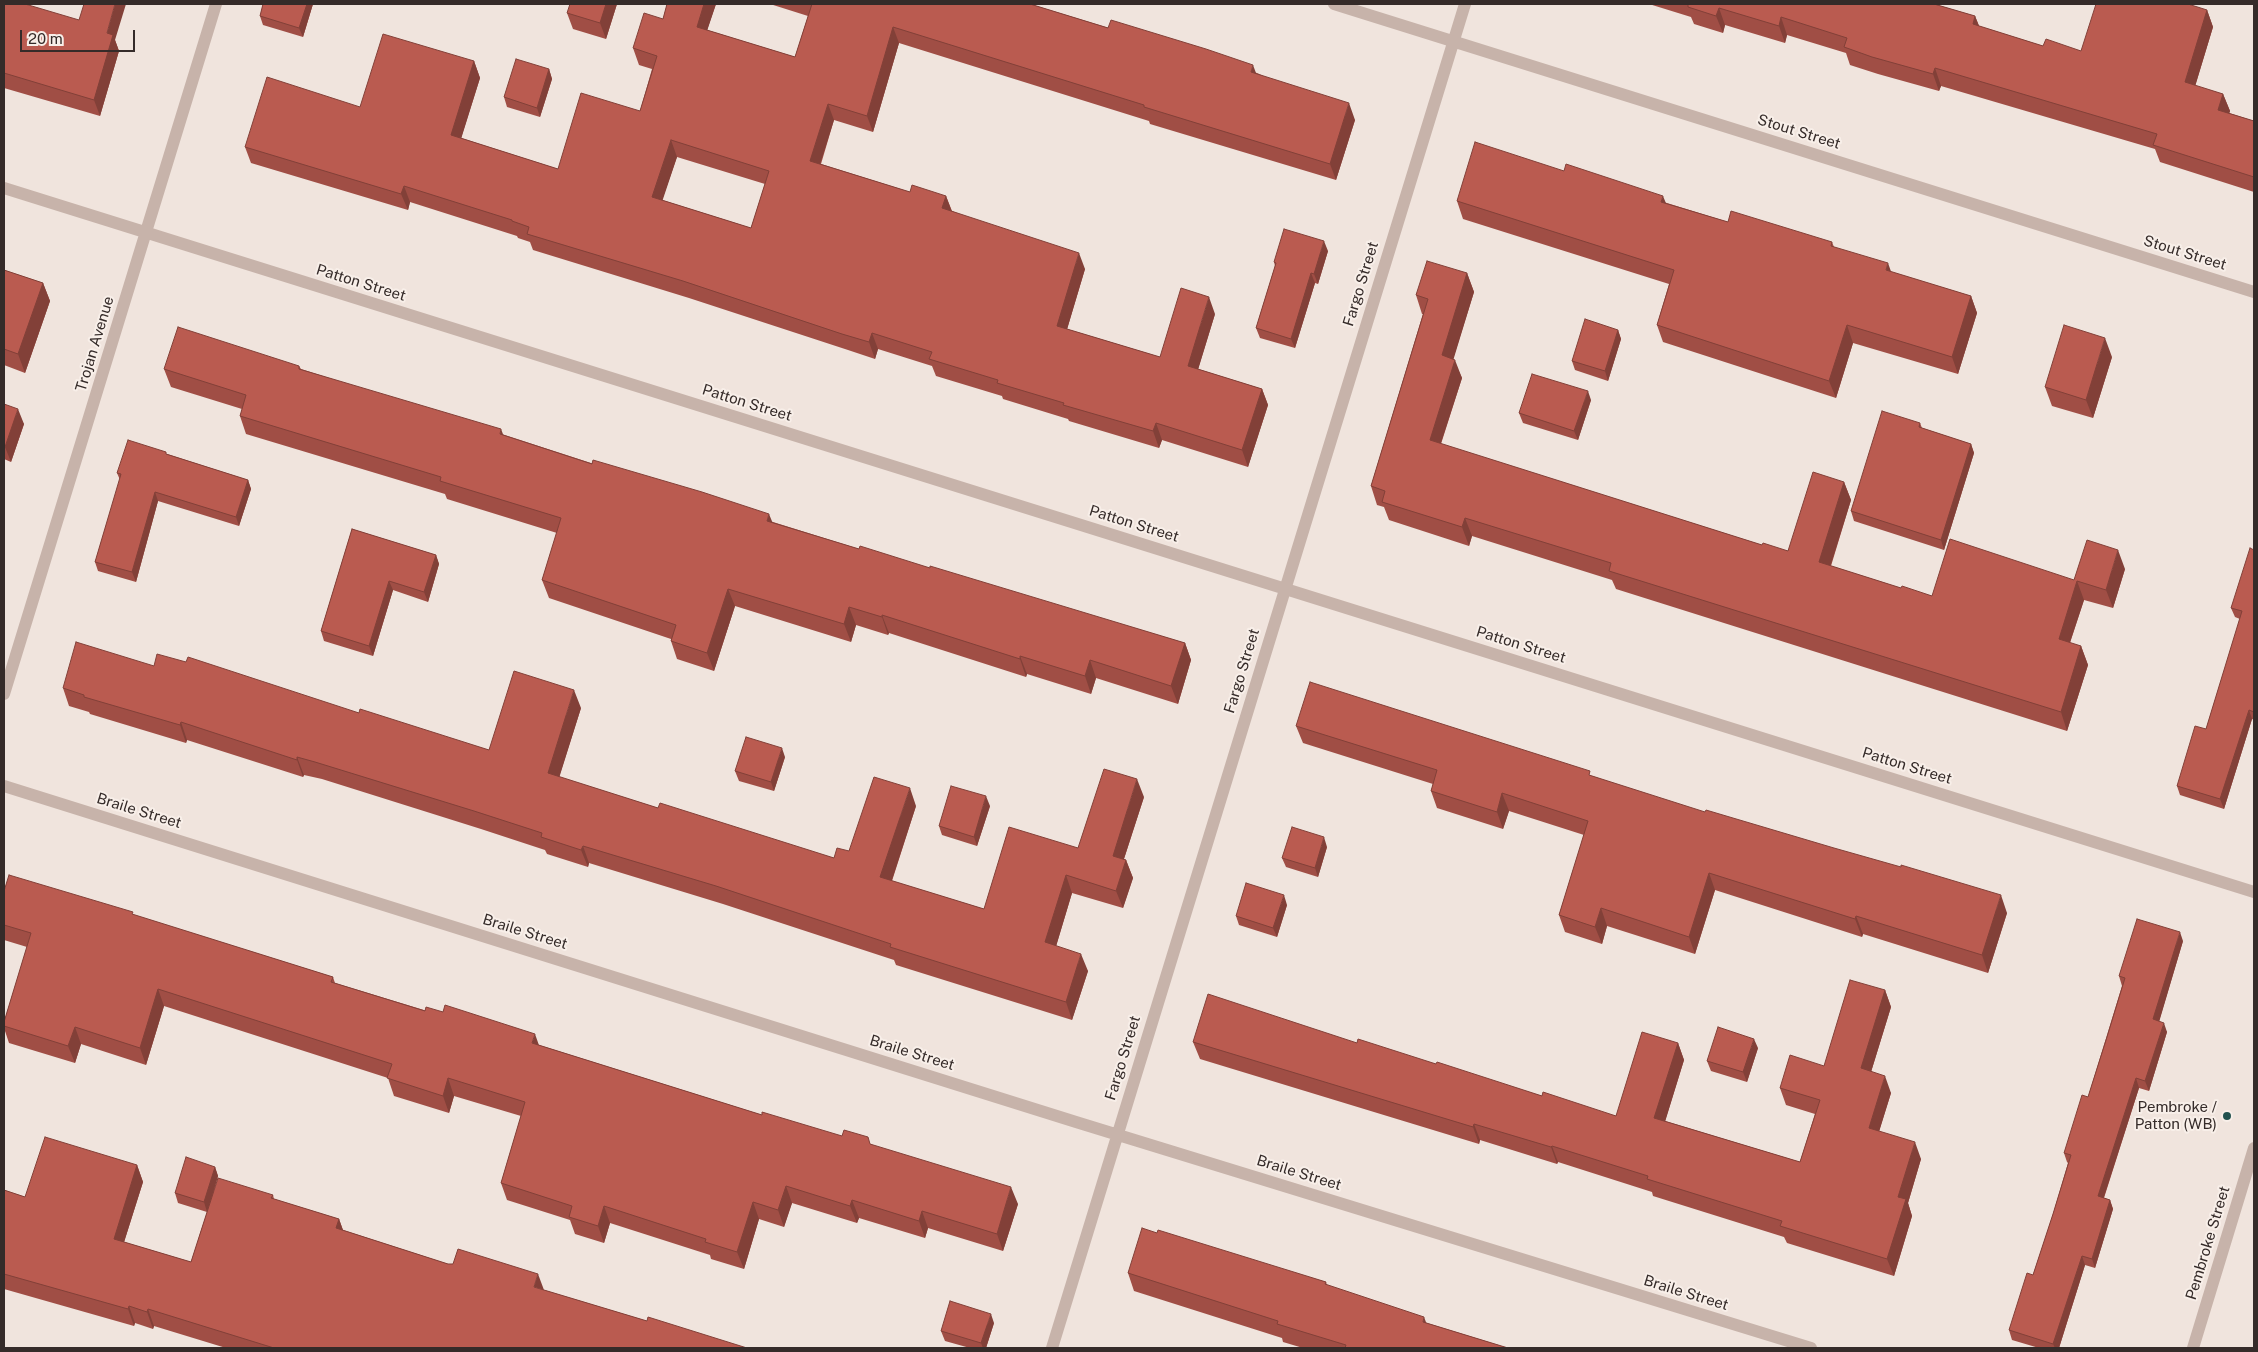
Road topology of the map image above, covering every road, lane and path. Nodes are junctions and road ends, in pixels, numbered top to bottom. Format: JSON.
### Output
{"nodes":[{"id":1,"x":216,"y":4,"type":"edge"},
{"id":2,"x":1334,"y":4,"type":"edge"},
{"id":3,"x":1465,"y":4,"type":"edge"},
{"id":4,"x":1453,"y":41,"type":"junction"},
{"id":5,"x":4,"y":188,"type":"edge"},
{"id":6,"x":146,"y":233,"type":"junction"},
{"id":7,"x":2254,"y":292,"type":"edge"},
{"id":8,"x":1285,"y":588,"type":"junction"},
{"id":9,"x":4,"y":694,"type":"edge"},
{"id":10,"x":4,"y":786,"type":"edge"},
{"id":11,"x":2254,"y":892,"type":"edge"},
{"id":12,"x":1117,"y":1134,"type":"junction"},
{"id":13,"x":2254,"y":1148,"type":"edge"},
{"id":14,"x":1052,"y":1348,"type":"edge"},
{"id":15,"x":1811,"y":1348,"type":"edge"},
{"id":16,"x":2193,"y":1348,"type":"edge"}],
"edges":[{"from":1,"to":6,"type":"street","name":"Trojan Avenue"},
{"from":2,"to":4,"type":"street","name":"Stout Street"},
{"from":3,"to":4,"type":"street","name":"Fargo Street"},
{"from":4,"to":7,"type":"street","name":"Stout Street"},
{"from":4,"to":8,"type":"street","name":"Fargo Street"},
{"from":5,"to":6,"type":"street","name":"Patton Street"},
{"from":6,"to":8,"type":"street","name":"Patton Street"},
{"from":6,"to":9,"type":"street","name":"Trojan Avenue"},
{"from":8,"to":11,"type":"street","name":"Patton Street"},
{"from":8,"to":12,"type":"street","name":"Fargo Street"},
{"from":10,"to":12,"type":"street","name":"Braile Street"},
{"from":12,"to":14,"type":"street","name":"Fargo Street"},
{"from":12,"to":15,"type":"street","name":"Braile Street"},
{"from":13,"to":16,"type":"street","name":"Pembroke Street"}]}
